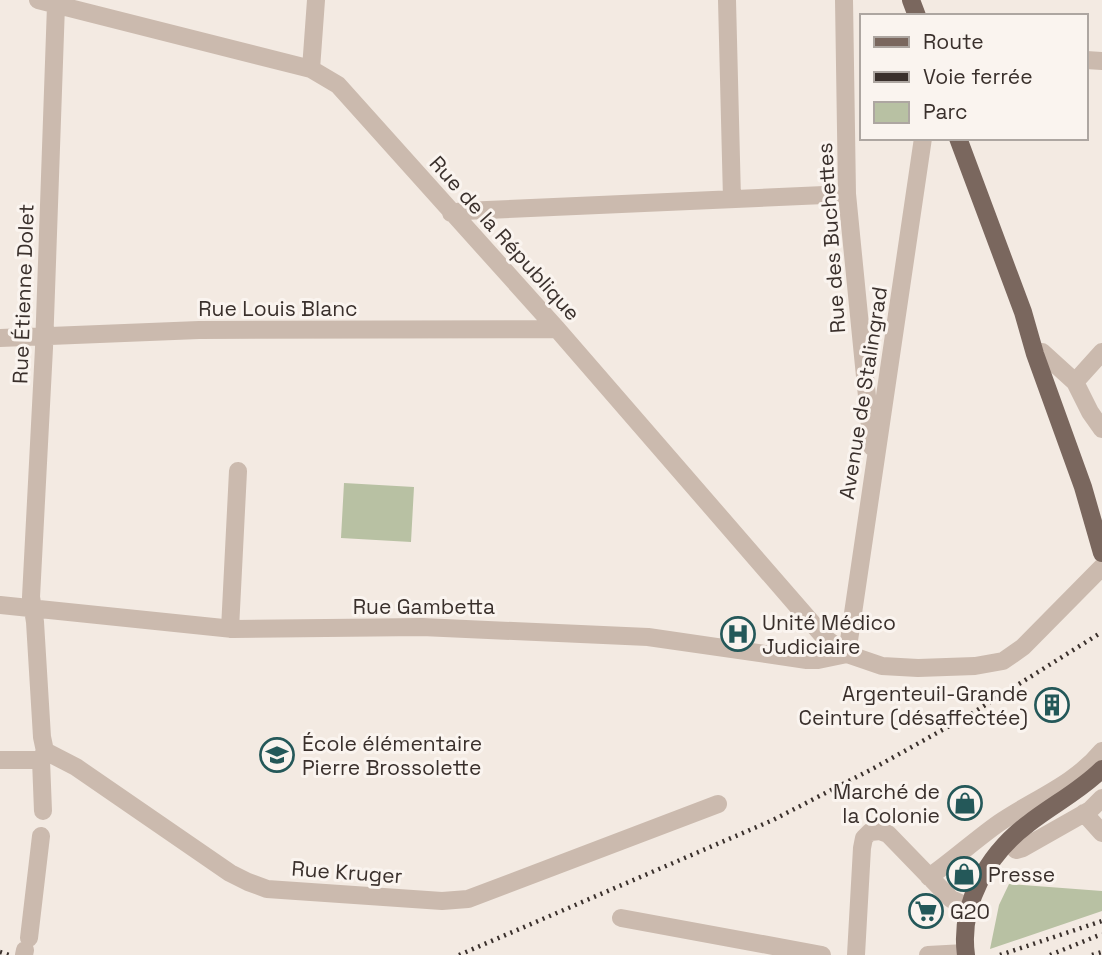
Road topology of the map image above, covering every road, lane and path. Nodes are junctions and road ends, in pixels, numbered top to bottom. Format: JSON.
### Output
{"nodes":[{"id":1,"x":38,"y":0,"type":"edge"},
{"id":2,"x":316,"y":0,"type":"edge"},
{"id":3,"x":727,"y":0,"type":"edge"},
{"id":4,"x":845,"y":0,"type":"edge"},
{"id":5,"x":56,"y":5,"type":"junction"},
{"id":6,"x":311,"y":69,"type":"junction"},
{"id":7,"x":923,"y":140,"type":"edge"},
{"id":8,"x":959,"y":140,"type":"edge"},
{"id":9,"x":846,"y":194,"type":"junction"},
{"id":10,"x":732,"y":200,"type":"junction"},
{"id":11,"x":452,"y":213,"type":"junction"},
{"id":12,"x":1023,"y":312,"type":"junction"},
{"id":13,"x":557,"y":329,"type":"junction"},
{"id":14,"x":45,"y":336,"type":"junction"},
{"id":15,"x":0,"y":338,"type":"edge"},
{"id":16,"x":1042,"y":352,"type":"junction"},
{"id":17,"x":1102,"y":352,"type":"edge"},
{"id":18,"x":1075,"y":382,"type":"junction"},
{"id":19,"x":1102,"y":429,"type":"edge"},
{"id":20,"x":238,"y":471,"type":"dead end"},
{"id":21,"x":874,"y":471,"type":"junction"},
{"id":22,"x":1102,"y":519,"type":"edge"},
{"id":23,"x":1102,"y":553,"type":"edge"},
{"id":24,"x":1102,"y":567,"type":"edge"},
{"id":25,"x":0,"y":605,"type":"edge"},
{"id":26,"x":32,"y":607,"type":"junction"},
{"id":27,"x":230,"y":629,"type":"junction"},
{"id":28,"x":846,"y":654,"type":"junction"},
{"id":29,"x":1102,"y":751,"type":"edge"},
{"id":30,"x":43,"y":756,"type":"junction"},
{"id":31,"x":0,"y":760,"type":"edge"},
{"id":32,"x":1102,"y":769,"type":"edge"},
{"id":33,"x":1102,"y":779,"type":"edge"},
{"id":34,"x":1102,"y":798,"type":"edge"},
{"id":35,"x":718,"y":804,"type":"dead end"},
{"id":36,"x":43,"y":811,"type":"dead end"},
{"id":37,"x":1084,"y":813,"type":"junction"},
{"id":38,"x":1102,"y":834,"type":"edge"},
{"id":39,"x":41,"y":836,"type":"dead end"},
{"id":40,"x":1011,"y":845,"type":"junction"},
{"id":41,"x":988,"y":868,"type":"junction"},
{"id":42,"x":929,"y":877,"type":"junction"},
{"id":43,"x":969,"y":907,"type":"junction"},
{"id":44,"x":621,"y":918,"type":"dead end"},
{"id":45,"x":26,"y":948,"type":"edge"},
{"id":46,"x":966,"y":954,"type":"edge"},
{"id":47,"x":822,"y":955,"type":"edge"},
{"id":48,"x":856,"y":955,"type":"edge"},
{"id":49,"x":928,"y":955,"type":"edge"}],
"edges":[{"from":1,"to":5,"type":"street","name":"Rue de la République"},
{"from":2,"to":6,"type":"street"},
{"from":3,"to":10,"type":"street"},
{"from":4,"to":9,"type":"street","name":"Rue des Buchettes"},
{"from":5,"to":6,"type":"street","name":"Rue de la République"},
{"from":5,"to":14,"type":"street","name":"Rue Étienne Dolet"},
{"from":6,"to":11,"type":"street","name":"Rue de la République"},
{"from":7,"to":21,"type":"street","name":"Avenue de Stalingrad"},
{"from":8,"to":12,"type":"main road"},
{"from":9,"to":10,"type":"street"},
{"from":9,"to":21,"type":"street","name":"Rue des Buchettes"},
{"from":10,"to":11,"type":"street"},
{"from":11,"to":13,"type":"street","name":"Rue de la République"},
{"from":12,"to":16,"type":"main road"},
{"from":12,"to":23,"type":"main road"},
{"from":13,"to":14,"type":"street","name":"Rue Louis Blanc"},
{"from":13,"to":28,"type":"street","name":"Rue de la République"},
{"from":14,"to":15,"type":"street","name":"Rue Louis Blanc"},
{"from":14,"to":26,"type":"street","name":"Rue Étienne Dolet"},
{"from":16,"to":18,"type":"street"},
{"from":16,"to":22,"type":"main road"},
{"from":17,"to":18,"type":"street"},
{"from":18,"to":19,"type":"street"},
{"from":20,"to":27,"type":"street"},
{"from":21,"to":28,"type":"street","name":"Avenue de Stalingrad"},
{"from":24,"to":28,"type":"street"},
{"from":25,"to":26,"type":"street","name":"Rue Gambetta"},
{"from":26,"to":27,"type":"street","name":"Rue Gambetta"},
{"from":26,"to":30,"type":"street","name":"Rue Étienne Dolet"},
{"from":27,"to":28,"type":"street","name":"Rue Gambetta"},
{"from":29,"to":42,"type":"street"},
{"from":30,"to":31,"type":"street","name":"Rue Kruger"},
{"from":30,"to":35,"type":"street","name":"Rue Kruger"},
{"from":30,"to":36,"type":"street","name":"Rue Étienne Dolet"},
{"from":32,"to":41,"type":"main road"},
{"from":33,"to":40,"type":"main road"},
{"from":34,"to":37,"type":"street"},
{"from":37,"to":38,"type":"street"},
{"from":37,"to":40,"type":"street"},
{"from":39,"to":45,"type":"street"},
{"from":40,"to":41,"type":"main road"},
{"from":41,"to":43,"type":"main road"},
{"from":42,"to":43,"type":"street"},
{"from":42,"to":48,"type":"street"},
{"from":43,"to":46,"type":"main road"},
{"from":44,"to":47,"type":"street"},
{"from":46,"to":49,"type":"street"}]}
